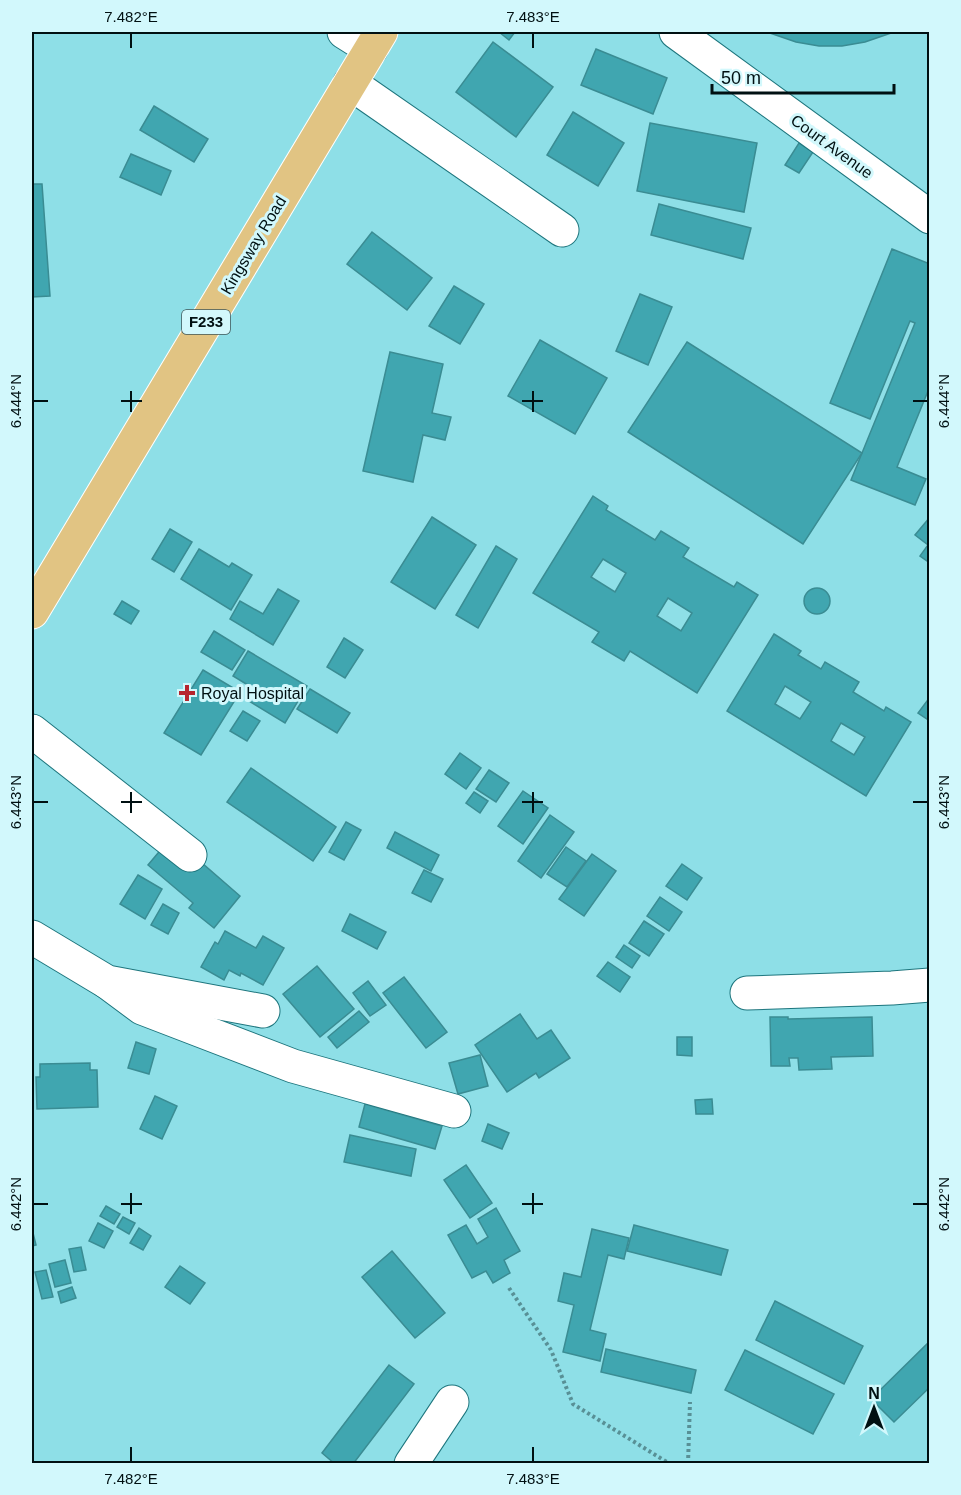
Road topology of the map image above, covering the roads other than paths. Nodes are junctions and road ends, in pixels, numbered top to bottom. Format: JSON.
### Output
{"nodes":[{"id":1,"x":676,"y":32,"type":"edge"},
{"id":2,"x":365,"y":37,"type":"edge"},
{"id":3,"x":350,"y":83,"type":"junction"},
{"id":4,"x":930,"y":217,"type":"edge"},
{"id":5,"x":562,"y":230,"type":"dead end"},
{"id":6,"x":32,"y":612,"type":"edge"},
{"id":7,"x":32,"y":731,"type":"edge"},
{"id":8,"x":189,"y":855,"type":"dead end"},
{"id":9,"x":32,"y":937,"type":"edge"},
{"id":10,"x":107,"y":982,"type":"junction"},
{"id":11,"x":930,"y":985,"type":"edge"},
{"id":12,"x":747,"y":993,"type":"dead end"},
{"id":13,"x":263,"y":1011,"type":"dead end"},
{"id":14,"x":454,"y":1111,"type":"dead end"},
{"id":15,"x":452,"y":1402,"type":"dead end"},
{"id":16,"x":411,"y":1464,"type":"edge"}],
"edges":[{"from":1,"to":4,"type":"street","name":"Court Avenue"},
{"from":2,"to":3,"type":"main road","name":"Kingsway Road","number":"F233"},
{"from":3,"to":5,"type":"street"},
{"from":3,"to":6,"type":"main road","name":"Kingsway Road","number":"F233"},
{"from":7,"to":8,"type":"street"},
{"from":9,"to":10,"type":"street"},
{"from":10,"to":13,"type":"street"},
{"from":10,"to":14,"type":"street"},
{"from":11,"to":12,"type":"street"},
{"from":15,"to":16,"type":"street"}]}
